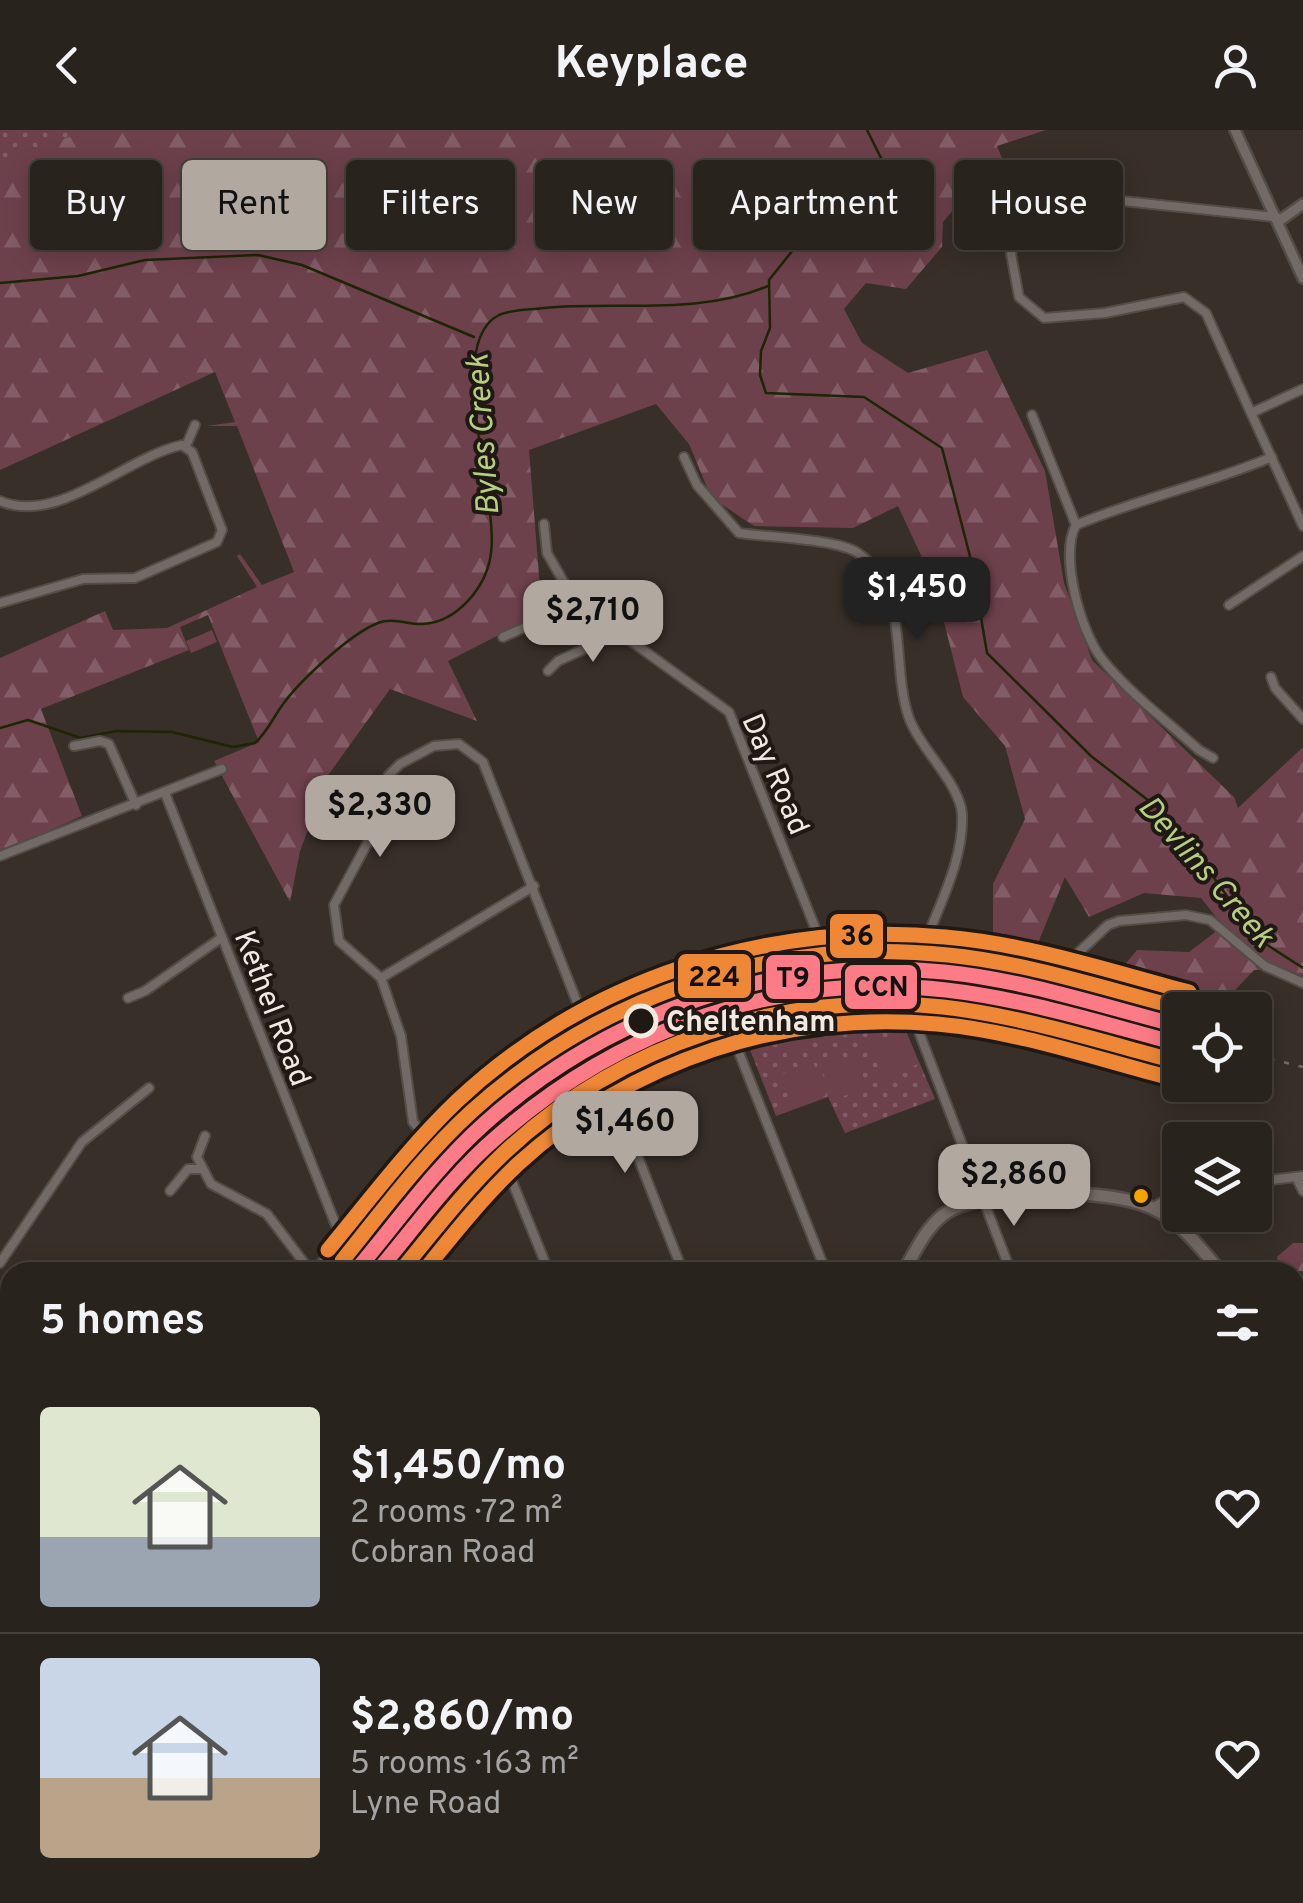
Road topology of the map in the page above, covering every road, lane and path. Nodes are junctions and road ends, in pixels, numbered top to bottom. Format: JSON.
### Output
{"nodes":[{"id":1,"x":1235,"y":130,"type":"edge"},
{"id":2,"x":1303,"y":204,"type":"edge"},
{"id":3,"x":1274,"y":216,"type":"junction"},
{"id":4,"x":1303,"y":278,"type":"edge"},
{"id":5,"x":1303,"y":388,"type":"edge"},
{"id":6,"x":1251,"y":413,"type":"junction"},
{"id":7,"x":1032,"y":414,"type":"dead end"},
{"id":8,"x":194,"y":425,"type":"dead end"},
{"id":9,"x":186,"y":446,"type":"junction"},
{"id":10,"x":1272,"y":456,"type":"junction"},
{"id":11,"x":684,"y":457,"type":"dead end"},
{"id":12,"x":0,"y":501,"type":"edge"},
{"id":13,"x":544,"y":524,"type":"dead end"},
{"id":14,"x":1076,"y":526,"type":"junction"},
{"id":15,"x":1303,"y":526,"type":"edge"},
{"id":16,"x":222,"y":537,"type":"junction"},
{"id":17,"x":235,"y":542,"type":"dead end"},
{"id":18,"x":1303,"y":556,"type":"edge"},
{"id":19,"x":574,"y":600,"type":"junction"},
{"id":20,"x":0,"y":603,"type":"edge"},
{"id":21,"x":1229,"y":605,"type":"dead end"},
{"id":22,"x":620,"y":633,"type":"junction"},
{"id":23,"x":503,"y":637,"type":"dead end"},
{"id":24,"x":548,"y":670,"type":"dead end"},
{"id":25,"x":1271,"y":676,"type":"dead end"},
{"id":26,"x":1303,"y":718,"type":"edge"},
{"id":27,"x":74,"y":746,"type":"dead end"},
{"id":28,"x":1213,"y":758,"type":"dead end"},
{"id":29,"x":222,"y":768,"type":"dead end"},
{"id":30,"x":165,"y":793,"type":"junction"},
{"id":31,"x":136,"y":805,"type":"junction"},
{"id":32,"x":0,"y":856,"type":"edge"},
{"id":33,"x":534,"y":886,"type":"junction"},
{"id":34,"x":221,"y":938,"type":"junction"},
{"id":35,"x":927,"y":938,"type":"junction"},
{"id":36,"x":820,"y":940,"type":"junction"},
{"id":37,"x":381,"y":978,"type":"junction"},
{"id":38,"x":1303,"y":983,"type":"edge"},
{"id":39,"x":128,"y":998,"type":"dead end"},
{"id":40,"x":909,"y":1006,"type":"junction"},
{"id":41,"x":584,"y":1019,"type":"junction"},
{"id":42,"x":728,"y":1025,"type":"junction"},
{"id":43,"x":1162,"y":1066,"type":"edge"},
{"id":44,"x":606,"y":1077,"type":"junction"},
{"id":45,"x":150,"y":1088,"type":"dead end"},
{"id":46,"x":205,"y":1136,"type":"dead end"},
{"id":47,"x":426,"y":1136,"type":"junction"},
{"id":48,"x":503,"y":1159,"type":"junction"},
{"id":49,"x":201,"y":1168,"type":"junction"},
{"id":50,"x":1300,"y":1177,"type":"edge"},
{"id":51,"x":1272,"y":1180,"type":"edge"},
{"id":52,"x":170,"y":1191,"type":"dead end"},
{"id":53,"x":1303,"y":1192,"type":"edge"},
{"id":54,"x":982,"y":1200,"type":"junction"},
{"id":55,"x":1162,"y":1202,"type":"edge"},
{"id":56,"x":1152,"y":1208,"type":"junction"},
{"id":57,"x":341,"y":1238,"type":"junction"},
{"id":58,"x":1,"y":1262,"type":"edge"},
{"id":59,"x":305,"y":1262,"type":"edge"},
{"id":60,"x":321,"y":1262,"type":"edge"},
{"id":61,"x":413,"y":1262,"type":"edge"},
{"id":62,"x":546,"y":1262,"type":"edge"},
{"id":63,"x":679,"y":1262,"type":"edge"},
{"id":64,"x":822,"y":1262,"type":"edge"},
{"id":65,"x":909,"y":1262,"type":"edge"},
{"id":66,"x":1007,"y":1262,"type":"edge"},
{"id":67,"x":1212,"y":1262,"type":"edge"}],
"edges":[{"from":1,"to":3,"type":"street"},
{"from":2,"to":3,"type":"street"},
{"from":3,"to":4,"type":"street"},
{"from":3,"to":6,"type":"street"},
{"from":5,"to":6,"type":"street"},
{"from":6,"to":10,"type":"street"},
{"from":7,"to":14,"type":"street"},
{"from":8,"to":9,"type":"street"},
{"from":9,"to":12,"type":"street"},
{"from":9,"to":16,"type":"street"},
{"from":10,"to":14,"type":"street"},
{"from":10,"to":15,"type":"street"},
{"from":11,"to":35,"type":"street"},
{"from":13,"to":19,"type":"street","name":"Day Road"},
{"from":14,"to":28,"type":"street"},
{"from":16,"to":17,"type":"street"},
{"from":16,"to":20,"type":"street"},
{"from":18,"to":21,"type":"street"},
{"from":19,"to":22,"type":"street","name":"Day Road"},
{"from":19,"to":23,"type":"street"},
{"from":22,"to":24,"type":"street"},
{"from":22,"to":36,"type":"street","name":"Day Road"},
{"from":25,"to":26,"type":"street"},
{"from":27,"to":31,"type":"street"},
{"from":29,"to":30,"type":"street"},
{"from":30,"to":31,"type":"street"},
{"from":30,"to":34,"type":"street","name":"Kethel Road"},
{"from":31,"to":32,"type":"street"},
{"from":33,"to":37,"type":"street"},
{"from":33,"to":37,"type":"street"},
{"from":33,"to":41,"type":"street"},
{"from":34,"to":39,"type":"street"},
{"from":34,"to":57,"type":"street","name":"Kethel Road"},
{"from":35,"to":36,"type":"street"},
{"from":35,"to":38,"type":"street"},
{"from":36,"to":41,"type":"street"},
{"from":37,"to":47,"type":"street"},
{"from":40,"to":42,"type":"street"},
{"from":40,"to":43,"type":"street"},
{"from":40,"to":54,"type":"street"},
{"from":41,"to":44,"type":"street","bridge":true},
{"from":41,"to":47,"type":"street"},
{"from":42,"to":44,"type":"street"},
{"from":42,"to":64,"type":"street"},
{"from":44,"to":48,"type":"street"},
{"from":44,"to":63,"type":"street"},
{"from":45,"to":58,"type":"street"},
{"from":46,"to":49,"type":"street"},
{"from":47,"to":57,"type":"street"},
{"from":48,"to":61,"type":"street"},
{"from":48,"to":62,"type":"street"},
{"from":49,"to":52,"type":"street"},
{"from":49,"to":59,"type":"street"},
{"from":50,"to":51,"type":"street"},
{"from":50,"to":53,"type":"street"},
{"from":54,"to":56,"type":"main road"},
{"from":54,"to":65,"type":"main road"},
{"from":54,"to":66,"type":"street"},
{"from":55,"to":56,"type":"street"},
{"from":56,"to":67,"type":"main road"},
{"from":57,"to":60,"type":"street"}]}
